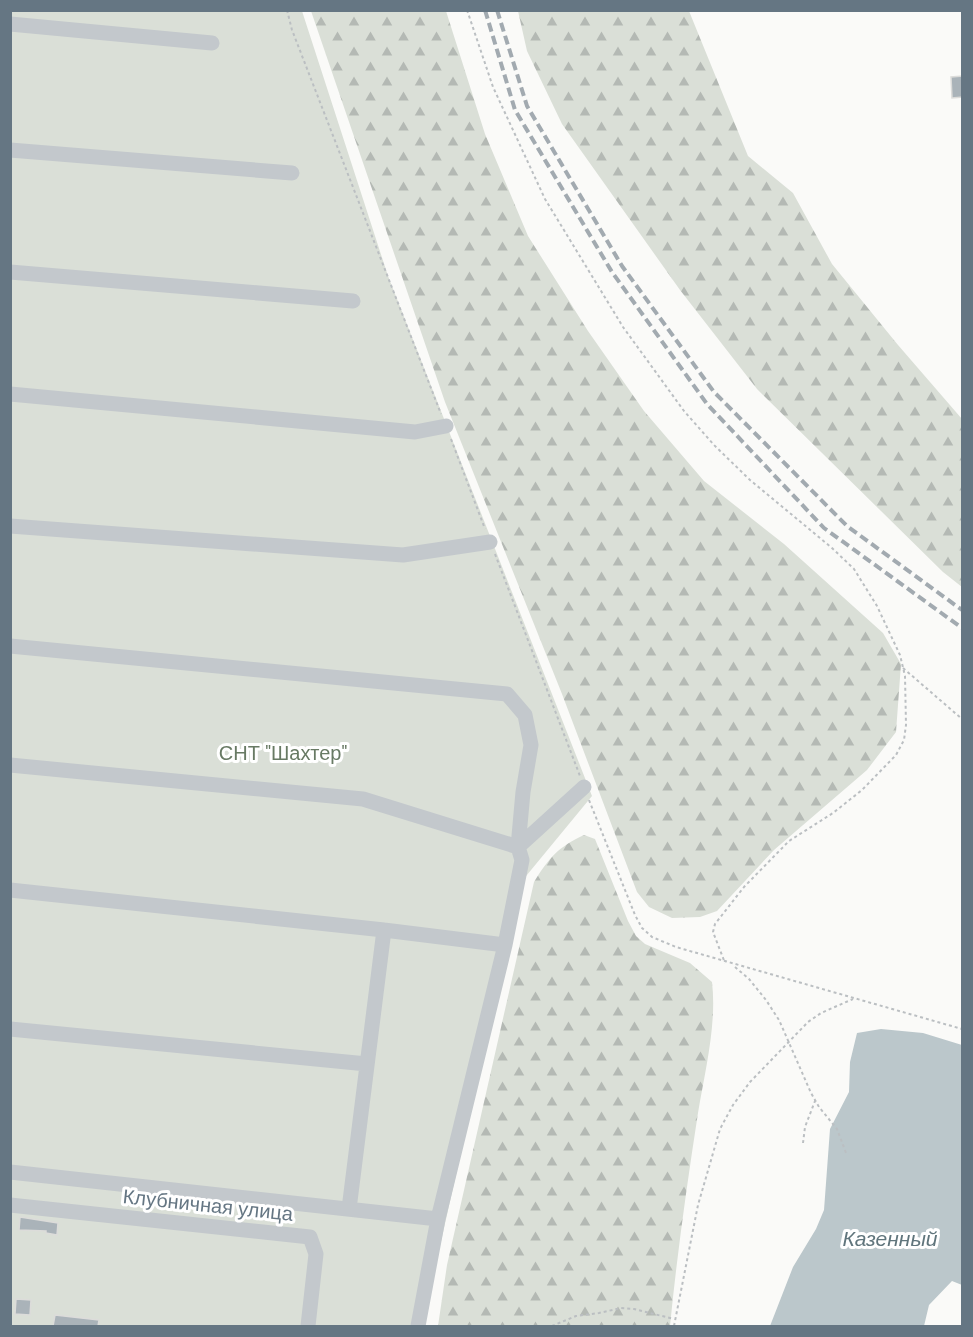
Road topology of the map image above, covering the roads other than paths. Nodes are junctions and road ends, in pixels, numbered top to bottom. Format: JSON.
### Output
{"nodes":[{"id":1,"x":10,"y":24,"type":"edge"},
{"id":2,"x":212,"y":44,"type":"dead end"},
{"id":3,"x":10,"y":150,"type":"edge"},
{"id":4,"x":292,"y":173,"type":"dead end"},
{"id":5,"x":10,"y":272,"type":"edge"},
{"id":6,"x":353,"y":301,"type":"dead end"},
{"id":7,"x":10,"y":394,"type":"edge"},
{"id":8,"x":446,"y":426,"type":"road end"},
{"id":9,"x":10,"y":526,"type":"edge"},
{"id":10,"x":490,"y":542,"type":"road end"},
{"id":11,"x":10,"y":646,"type":"edge"},
{"id":12,"x":10,"y":765,"type":"edge"},
{"id":13,"x":584,"y":787,"type":"road end"},
{"id":14,"x":518,"y":848,"type":"junction"},
{"id":15,"x":10,"y":890,"type":"edge"},
{"id":16,"x":384,"y":930,"type":"junction"},
{"id":17,"x":506,"y":945,"type":"junction"},
{"id":18,"x":10,"y":1029,"type":"edge"},
{"id":19,"x":367,"y":1064,"type":"junction"},
{"id":20,"x":10,"y":1172,"type":"edge"},
{"id":21,"x":10,"y":1205,"type":"edge"},
{"id":22,"x":349,"y":1209,"type":"junction"},
{"id":23,"x":438,"y":1219,"type":"junction"},
{"id":24,"x":308,"y":1326,"type":"edge"},
{"id":25,"x":418,"y":1326,"type":"edge"}],
"edges":[{"from":1,"to":2,"type":"lane"},
{"from":3,"to":4,"type":"lane"},
{"from":5,"to":6,"type":"lane"},
{"from":7,"to":8,"type":"lane"},
{"from":9,"to":10,"type":"lane"},
{"from":11,"to":14,"type":"lane"},
{"from":12,"to":14,"type":"lane"},
{"from":13,"to":14,"type":"lane"},
{"from":14,"to":17,"type":"lane"},
{"from":15,"to":16,"type":"lane"},
{"from":16,"to":17,"type":"lane"},
{"from":16,"to":19,"type":"lane"},
{"from":17,"to":23,"type":"lane"},
{"from":18,"to":19,"type":"lane"},
{"from":19,"to":22,"type":"lane"},
{"from":20,"to":22,"type":"lane"},
{"from":21,"to":24,"type":"lane","name":"Клубничная улица"},
{"from":22,"to":23,"type":"lane"},
{"from":23,"to":25,"type":"lane"}]}
